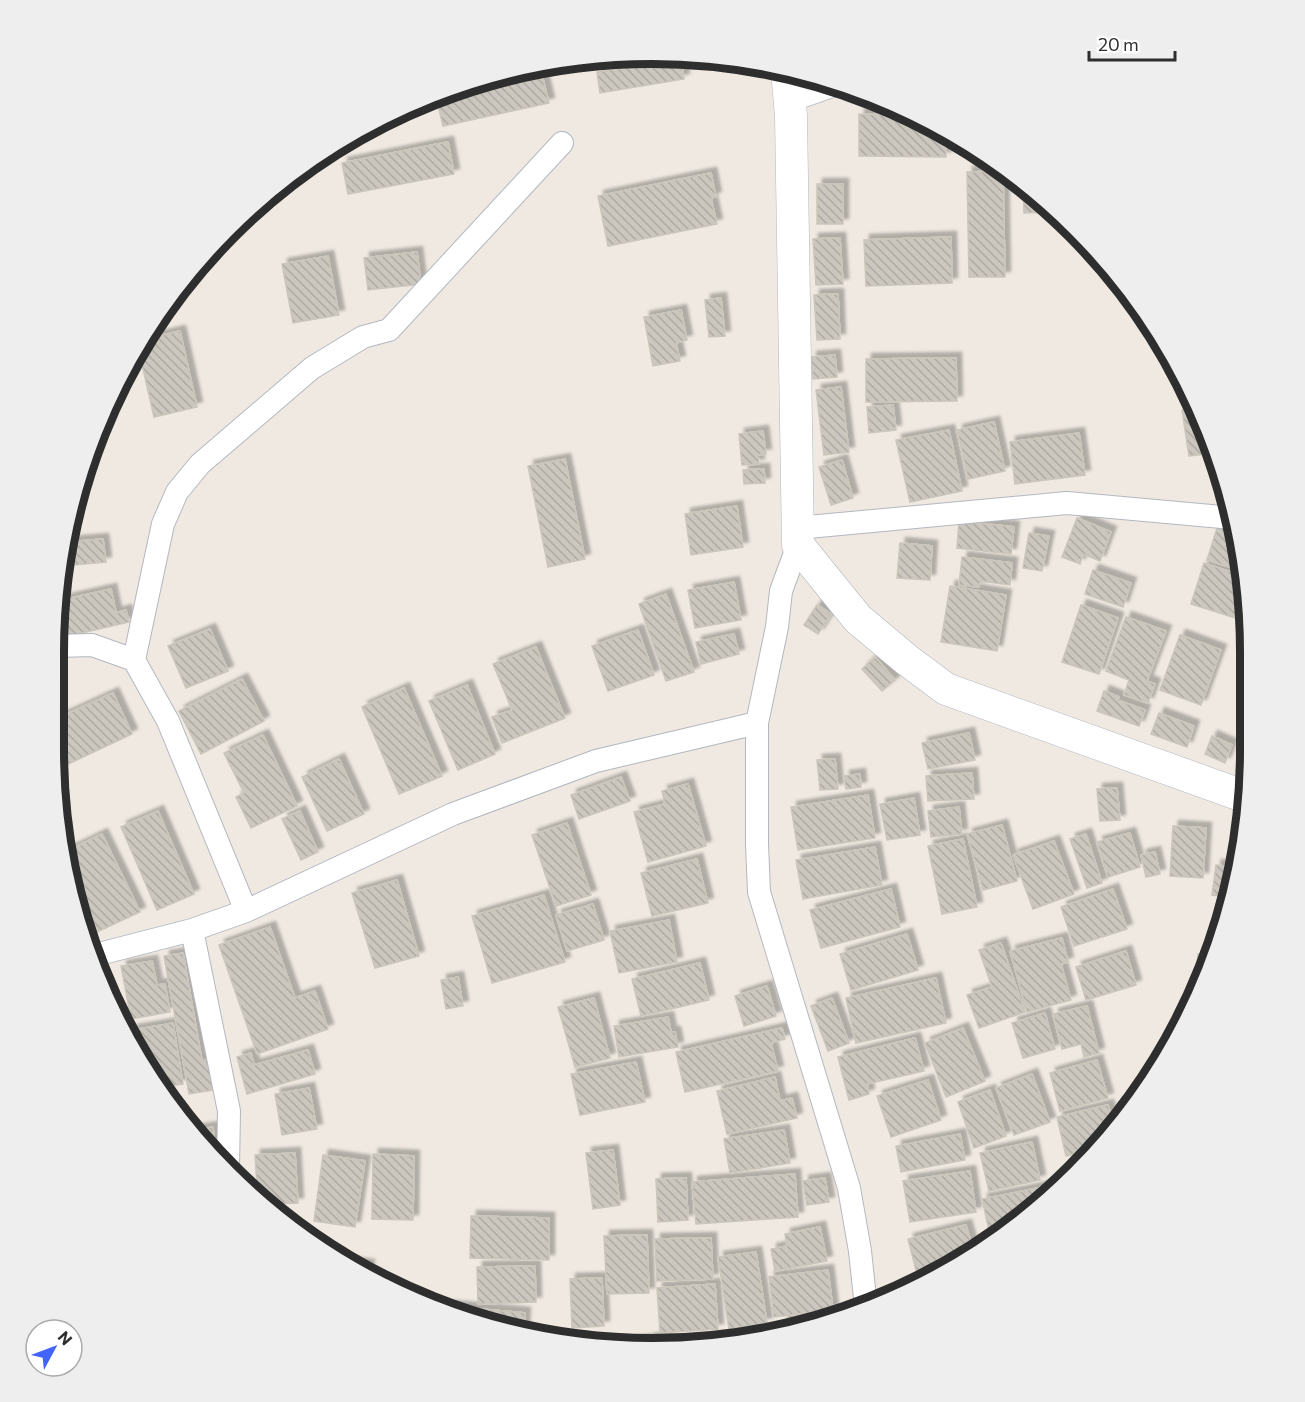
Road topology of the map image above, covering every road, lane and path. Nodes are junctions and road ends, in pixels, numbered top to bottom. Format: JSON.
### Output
{"nodes":[{"id":1,"x":788,"y":86,"type":"edge"},
{"id":2,"x":807,"y":86,"type":"edge"},
{"id":3,"x":562,"y":143,"type":"dead end"},
{"id":4,"x":1224,"y":517,"type":"edge"},
{"id":5,"x":798,"y":537,"type":"junction"},
{"id":6,"x":64,"y":646,"type":"edge"},
{"id":7,"x":134,"y":660,"type":"junction"},
{"id":8,"x":757,"y":723,"type":"junction"},
{"id":9,"x":1238,"y":794,"type":"edge"},
{"id":10,"x":246,"y":911,"type":"junction"},
{"id":11,"x":192,"y":930,"type":"junction"},
{"id":12,"x":101,"y":954,"type":"edge"},
{"id":13,"x":228,"y":1156,"type":"edge"},
{"id":14,"x":865,"y":1298,"type":"edge"}],
"edges":[{"from":1,"to":2,"type":"street"},
{"from":1,"to":5,"type":"main road"},
{"from":3,"to":7,"type":"street"},
{"from":4,"to":5,"type":"street"},
{"from":5,"to":8,"type":"street"},
{"from":5,"to":9,"type":"main road"},
{"from":6,"to":7,"type":"street"},
{"from":7,"to":10,"type":"street"},
{"from":8,"to":10,"type":"street"},
{"from":8,"to":14,"type":"street"},
{"from":10,"to":11,"type":"street"},
{"from":11,"to":12,"type":"street"},
{"from":11,"to":13,"type":"street"}]}
